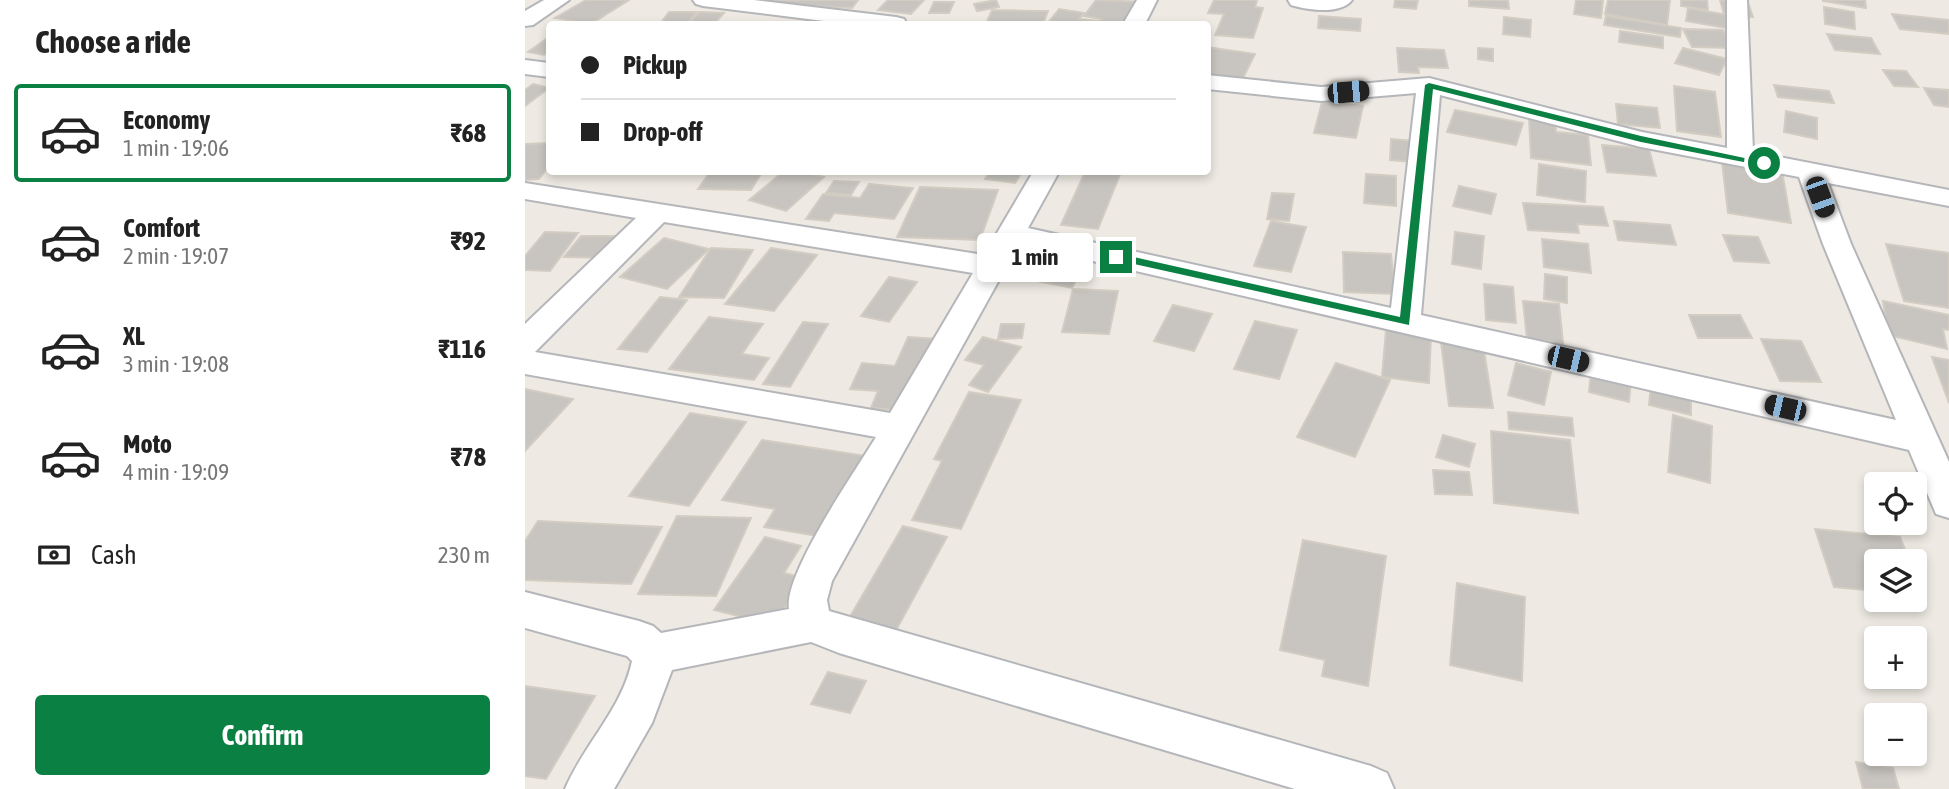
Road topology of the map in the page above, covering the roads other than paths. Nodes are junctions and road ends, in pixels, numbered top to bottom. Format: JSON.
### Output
{"nodes":[{"id":1,"x":555,"y":0,"type":"edge"},
{"id":2,"x":703,"y":0,"type":"edge"},
{"id":3,"x":1147,"y":0,"type":"edge"},
{"id":4,"x":1342,"y":0,"type":"edge"},
{"id":5,"x":1737,"y":0,"type":"edge"},
{"id":6,"x":1298,"y":1,"type":"edge"},
{"id":7,"x":525,"y":20,"type":"edge"},
{"id":8,"x":872,"y":21,"type":"edge"},
{"id":9,"x":1136,"y":21,"type":"edge"},
{"id":10,"x":525,"y":67,"type":"edge"},
{"id":11,"x":546,"y":70,"type":"edge"},
{"id":12,"x":1211,"y":82,"type":"edge"},
{"id":13,"x":1429,"y":85,"type":"junction"},
{"id":14,"x":1740,"y":158,"type":"junction"},
{"id":15,"x":1811,"y":173,"type":"junction"},
{"id":16,"x":1044,"y":175,"type":"edge"},
{"id":17,"x":525,"y":191,"type":"edge"},
{"id":18,"x":1949,"y":198,"type":"edge"},
{"id":19,"x":658,"y":212,"type":"junction"},
{"id":20,"x":1011,"y":233,"type":"junction"},
{"id":21,"x":993,"y":266,"type":"junction"},
{"id":22,"x":1405,"y":322,"type":"junction"},
{"id":23,"x":525,"y":343,"type":"edge"},
{"id":24,"x":525,"y":362,"type":"edge"},
{"id":25,"x":901,"y":428,"type":"junction"},
{"id":26,"x":1921,"y":439,"type":"junction"},
{"id":27,"x":1949,"y":503,"type":"edge"},
{"id":28,"x":525,"y":610,"type":"edge"},
{"id":29,"x":811,"y":623,"type":"junction"},
{"id":30,"x":654,"y":654,"type":"junction"},
{"id":31,"x":588,"y":789,"type":"edge"},
{"id":32,"x":1371,"y":789,"type":"edge"}],
"edges":[{"from":1,"to":7,"type":"street"},
{"from":2,"to":8,"type":"street"},
{"from":3,"to":9,"type":"street"},
{"from":4,"to":6,"type":"street"},
{"from":5,"to":14,"type":"street"},
{"from":10,"to":11,"type":"street"},
{"from":12,"to":13,"type":"street"},
{"from":13,"to":14,"type":"street"},
{"from":13,"to":22,"type":"street"},
{"from":14,"to":15,"type":"street"},
{"from":15,"to":18,"type":"street"},
{"from":15,"to":26,"type":"street"},
{"from":16,"to":20,"type":"street"},
{"from":17,"to":19,"type":"street"},
{"from":19,"to":21,"type":"street"},
{"from":19,"to":23,"type":"street"},
{"from":20,"to":21,"type":"street"},
{"from":20,"to":22,"type":"street"},
{"from":21,"to":25,"type":"street"},
{"from":22,"to":26,"type":"street"},
{"from":24,"to":25,"type":"street"},
{"from":25,"to":29,"type":"street"},
{"from":26,"to":27,"type":"street"},
{"from":28,"to":30,"type":"street"},
{"from":29,"to":30,"type":"street"},
{"from":29,"to":32,"type":"street"},
{"from":30,"to":31,"type":"street"}]}
